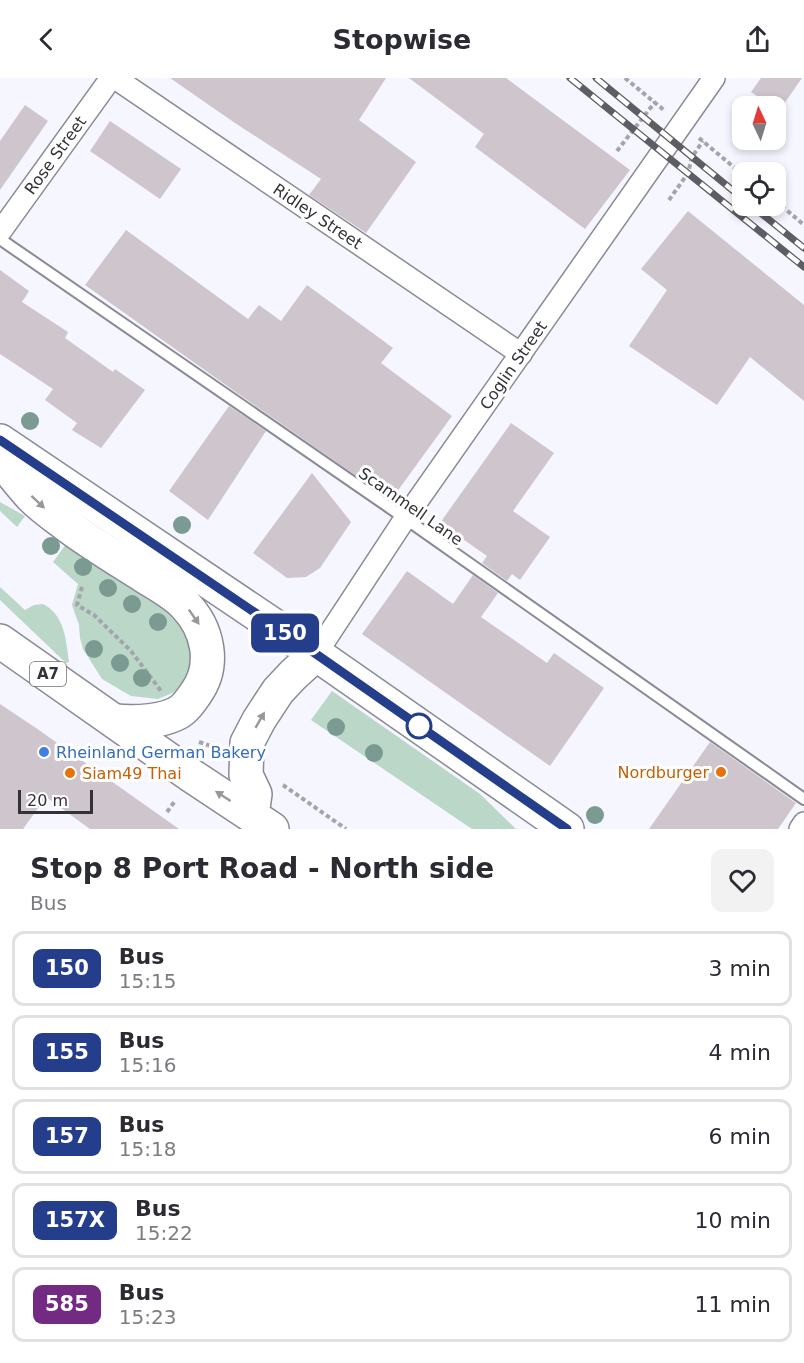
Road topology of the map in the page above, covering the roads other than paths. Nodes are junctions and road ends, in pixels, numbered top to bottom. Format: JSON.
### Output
{"nodes":[{"id":1,"x":113,"y":78,"type":"edge"},
{"id":2,"x":714,"y":78,"type":"edge"},
{"id":3,"x":0,"y":232,"type":"edge"},
{"id":4,"x":0,"y":238,"type":"edge"},
{"id":5,"x":521,"y":354,"type":"junction"},
{"id":6,"x":0,"y":441,"type":"edge"},
{"id":7,"x":0,"y":458,"type":"edge"},
{"id":8,"x":404,"y":520,"type":"junction"},
{"id":9,"x":0,"y":641,"type":"edge"},
{"id":10,"x":316,"y":654,"type":"junction"},
{"id":11,"x":115,"y":721,"type":"junction"},
{"id":12,"x":804,"y":799,"type":"edge"},
{"id":13,"x":262,"y":822,"type":"edge"},
{"id":14,"x":804,"y":823,"type":"edge"},
{"id":15,"x":567,"y":829,"type":"edge"},
{"id":16,"x":800,"y":829,"type":"edge"}],
"edges":[{"from":1,"to":3,"type":"street","name":"Rose Street"},
{"from":1,"to":5,"type":"street","name":"Ridley Street"},
{"from":2,"to":5,"type":"street","name":"Coglin Street"},
{"from":4,"to":8,"type":"lane","name":"Scammell Lane"},
{"from":5,"to":8,"type":"street","name":"Coglin Street"},
{"from":6,"to":10,"type":"highway"},
{"from":7,"to":11,"type":"highway","one_way":true},
{"from":8,"to":10,"type":"street","name":"Coglin Street"},
{"from":8,"to":12,"type":"lane","name":"Scammell Lane"},
{"from":9,"to":11,"type":"highway","number":"A7"},
{"from":13,"to":10,"type":"highway","one_way":true},
{"from":10,"to":15,"type":"highway"},
{"from":13,"to":11,"type":"highway","number":"A7","one_way":true},
{"from":14,"to":16,"type":"street"}]}
